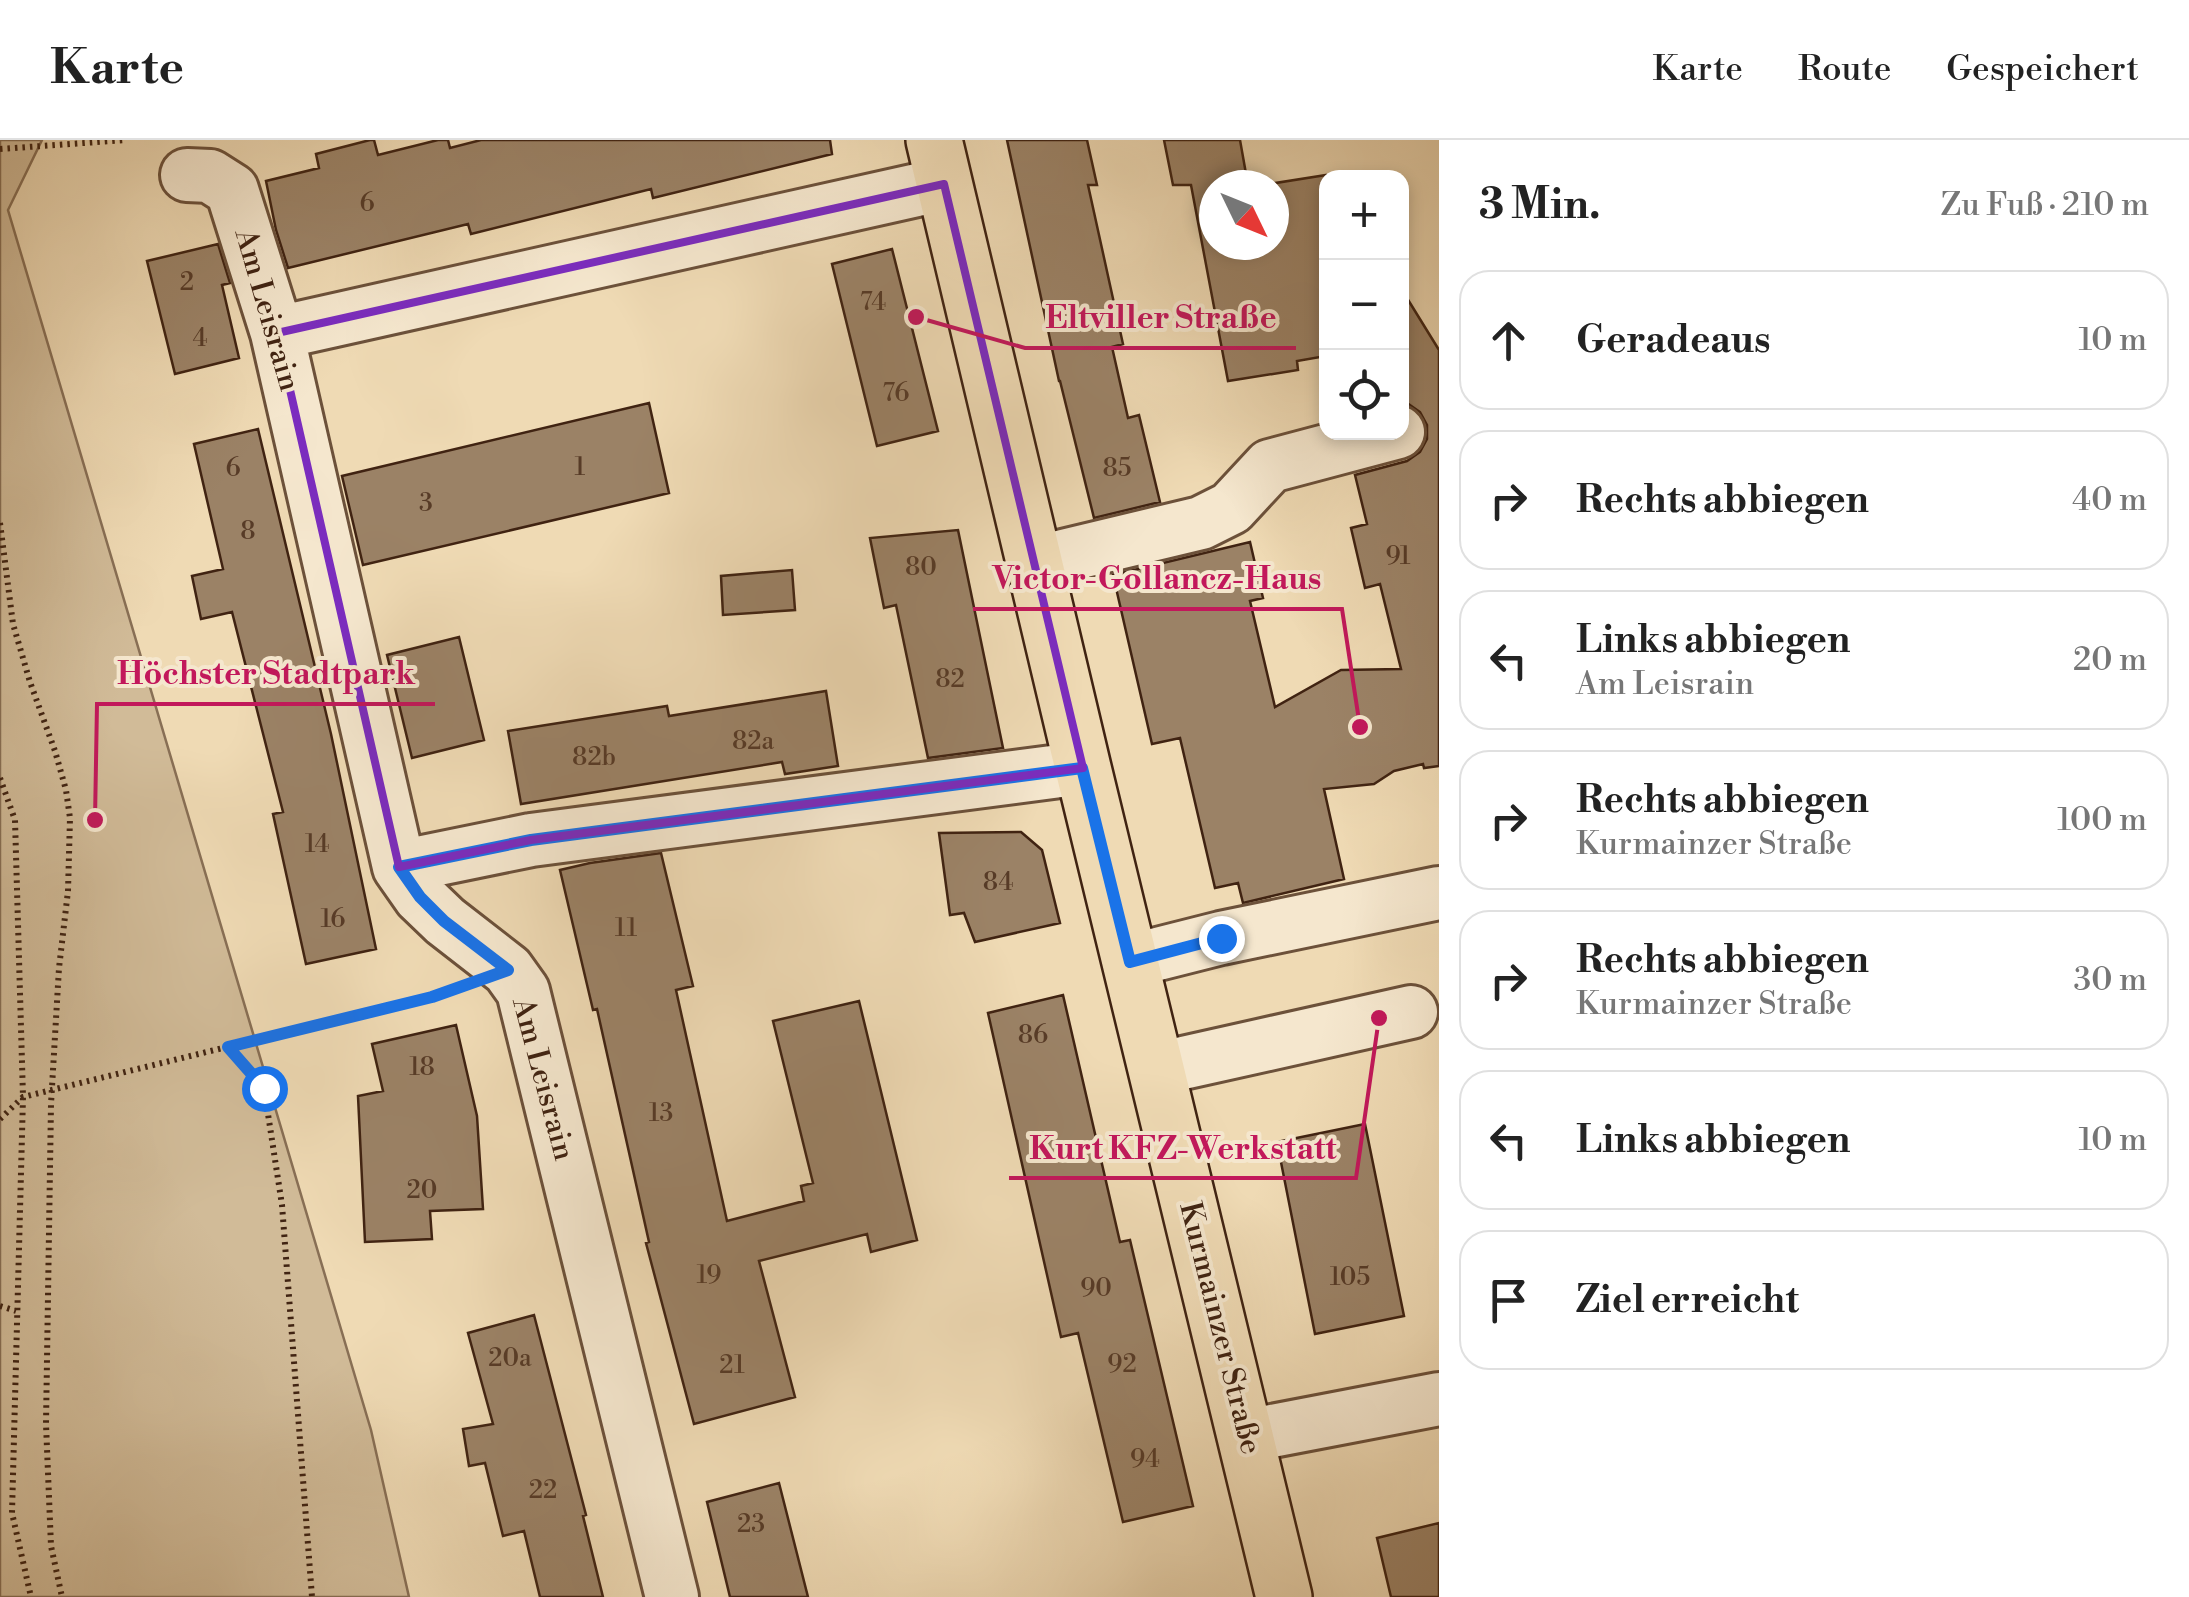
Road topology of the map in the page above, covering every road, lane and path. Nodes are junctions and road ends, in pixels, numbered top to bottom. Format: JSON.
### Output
{"nodes":[{"id":1,"x":126,"y":140,"type":"edge"},
{"id":2,"x":0,"y":150,"type":"edge"},
{"id":3,"x":939,"y":162,"type":"edge"},
{"id":4,"x":188,"y":175,"type":"dead end"},
{"id":5,"x":277,"y":333,"type":"junction"},
{"id":6,"x":1439,"y":422,"type":"edge"},
{"id":7,"x":1409,"y":430,"type":"edge"},
{"id":8,"x":1369,"y":440,"type":"edge"},
{"id":9,"x":0,"y":523,"type":"edge"},
{"id":10,"x":1034,"y":563,"type":"junction"},
{"id":11,"x":1082,"y":768,"type":"junction"},
{"id":12,"x":0,"y":778,"type":"edge"},
{"id":13,"x":399,"y":867,"type":"junction"},
{"id":14,"x":1439,"y":893,"type":"edge"},
{"id":15,"x":1130,"y":962,"type":"junction"},
{"id":16,"x":508,"y":970,"type":"junction"},
{"id":17,"x":1411,"y":1012,"type":"dead end"},
{"id":18,"x":228,"y":1047,"type":"junction"},
{"id":19,"x":1156,"y":1069,"type":"junction"},
{"id":20,"x":52,"y":1090,"type":"junction"},
{"id":21,"x":23,"y":1097,"type":"junction"},
{"id":22,"x":0,"y":1120,"type":"edge"},
{"id":23,"x":0,"y":1306,"type":"edge"},
{"id":24,"x":16,"y":1311,"type":"junction"},
{"id":25,"x":1439,"y":1399,"type":"edge"},
{"id":26,"x":1246,"y":1436,"type":"junction"},
{"id":27,"x":12,"y":1513,"type":"junction"},
{"id":28,"x":0,"y":1515,"type":"edge"},
{"id":29,"x":30,"y":1597,"type":"edge"},
{"id":30,"x":62,"y":1597,"type":"edge"},
{"id":31,"x":312,"y":1597,"type":"edge"},
{"id":32,"x":672,"y":1597,"type":"edge"},
{"id":33,"x":1284,"y":1597,"type":"edge"}],
"edges":[{"from":1,"to":2,"type":"path"},
{"from":3,"to":5,"type":"street"},
{"from":3,"to":10,"type":"main road","name":"Kurmainzer Straße"},
{"from":4,"to":5,"type":"street","name":"Am Leisrain"},
{"from":5,"to":13,"type":"street","name":"Am Leisrain"},
{"from":6,"to":7,"type":"street"},
{"from":8,"to":10,"type":"street"},
{"from":9,"to":20,"type":"path"},
{"from":10,"to":11,"type":"main road","name":"Kurmainzer Straße"},
{"from":11,"to":13,"type":"street"},
{"from":11,"to":15,"type":"main road","name":"Kurmainzer Straße"},
{"from":12,"to":21,"type":"path"},
{"from":13,"to":16,"type":"street","name":"Am Leisrain"},
{"from":14,"to":15,"type":"street"},
{"from":15,"to":19,"type":"main road","name":"Kurmainzer Straße"},
{"from":16,"to":18,"type":"path"},
{"from":16,"to":32,"type":"street","name":"Am Leisrain"},
{"from":17,"to":19,"type":"street"},
{"from":18,"to":20,"type":"path"},
{"from":18,"to":31,"type":"path"},
{"from":19,"to":26,"type":"main road","name":"Kurmainzer Straße"},
{"from":20,"to":21,"type":"path"},
{"from":20,"to":30,"type":"path"},
{"from":21,"to":22,"type":"path"},
{"from":21,"to":24,"type":"path"},
{"from":23,"to":24,"type":"path"},
{"from":24,"to":27,"type":"path"},
{"from":25,"to":26,"type":"street"},
{"from":26,"to":33,"type":"main road","name":"Kurmainzer Straße"},
{"from":27,"to":28,"type":"path"},
{"from":27,"to":29,"type":"path"}]}
